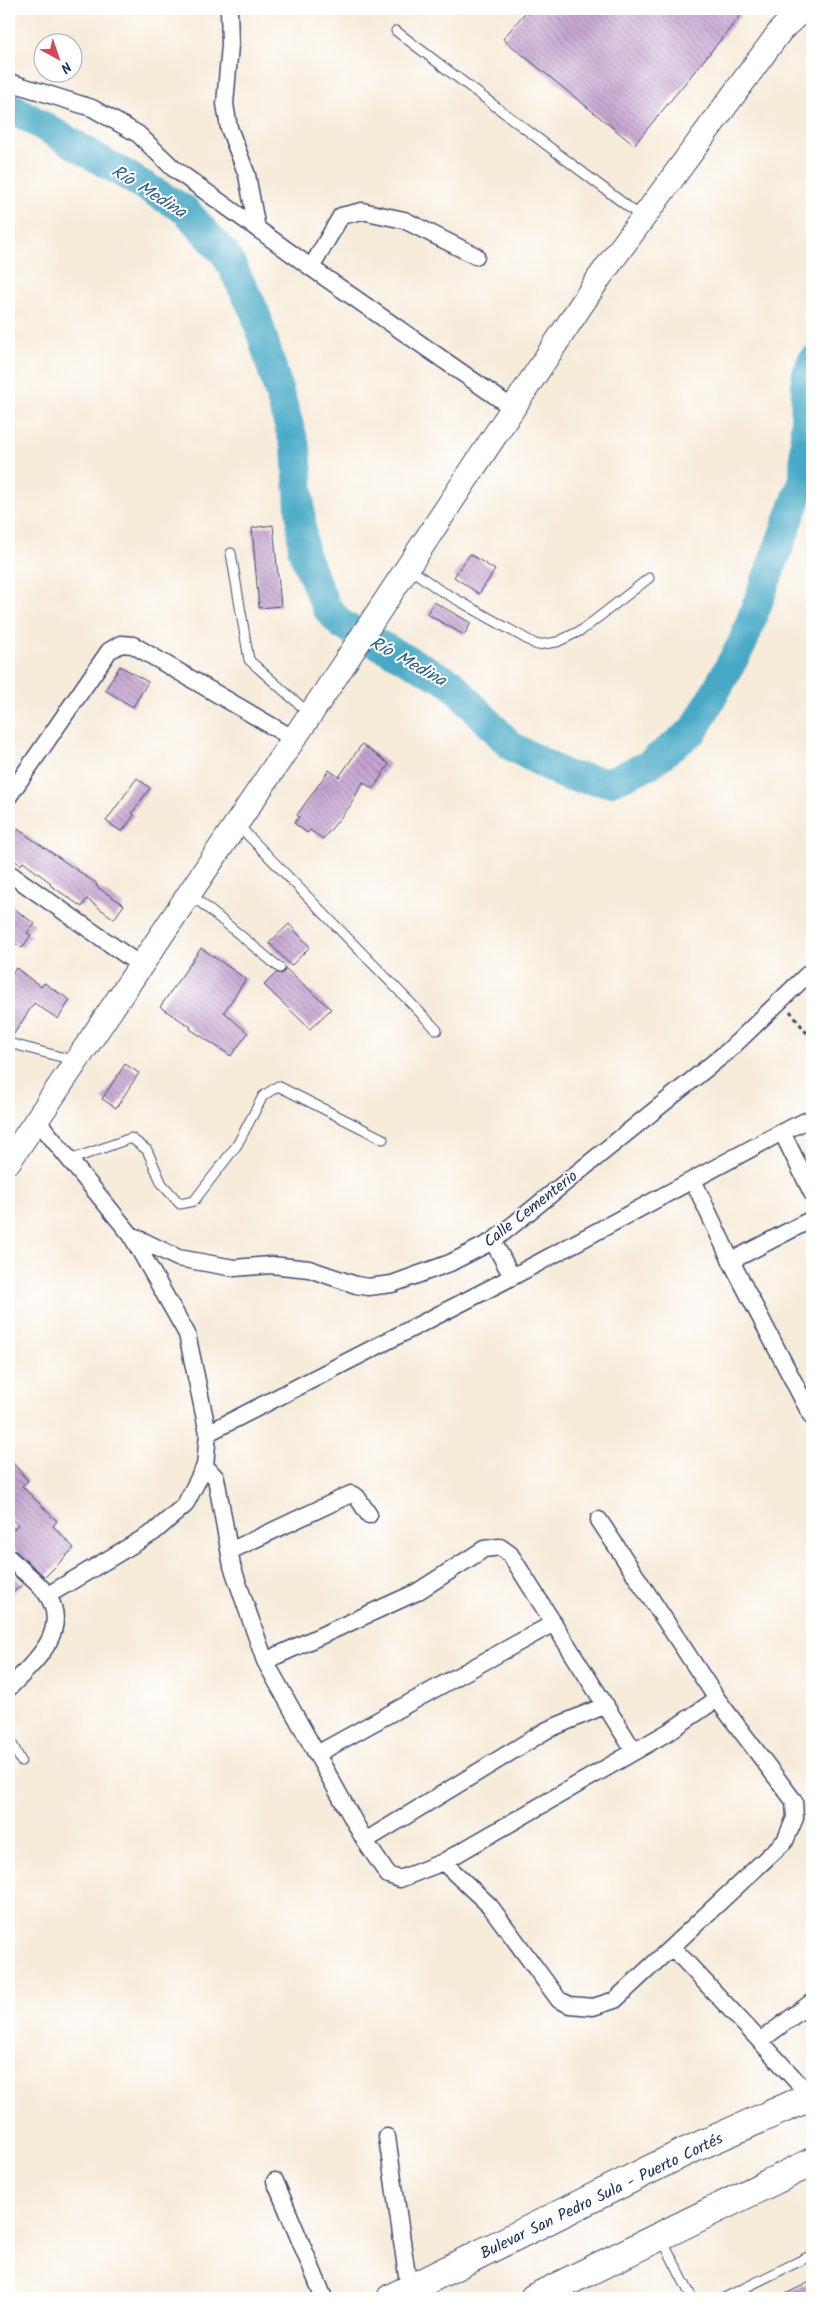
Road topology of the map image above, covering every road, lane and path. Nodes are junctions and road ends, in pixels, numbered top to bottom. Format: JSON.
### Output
{"nodes":[{"id":1,"x":229,"y":9,"type":"edge"},
{"id":2,"x":795,"y":11,"type":"edge"},
{"id":3,"x":396,"y":31,"type":"dead end"},
{"id":4,"x":9,"y":82,"type":"edge"},
{"id":5,"x":643,"y":218,"type":"junction"},
{"id":6,"x":257,"y":229,"type":"junction"},
{"id":7,"x":476,"y":256,"type":"dead end"},
{"id":8,"x":311,"y":268,"type":"junction"},
{"id":9,"x":514,"y":409,"type":"junction"},
{"id":10,"x":231,"y":553,"type":"dead end"},
{"id":11,"x":408,"y":566,"type":"junction"},
{"id":12,"x":649,"y":578,"type":"dead end"},
{"id":13,"x":310,"y":714,"type":"junction"},
{"id":14,"x":294,"y":738,"type":"junction"},
{"id":15,"x":9,"y":796,"type":"edge"},
{"id":16,"x":236,"y":823,"type":"junction"},
{"id":17,"x":9,"y":873,"type":"edge"},
{"id":18,"x":189,"y":893,"type":"junction"},
{"id":19,"x":140,"y":965,"type":"junction"},
{"id":20,"x":280,"y":968,"type":"dead end"},
{"id":21,"x":812,"y":970,"type":"edge"},
{"id":22,"x":782,"y":999,"type":"junction"},
{"id":23,"x":437,"y":1030,"type":"dead end"},
{"id":24,"x":812,"y":1040,"type":"edge"},
{"id":25,"x":9,"y":1043,"type":"edge"},
{"id":26,"x":76,"y":1061,"type":"junction"},
{"id":27,"x":812,"y":1118,"type":"edge"},
{"id":28,"x":37,"y":1120,"type":"junction"},
{"id":29,"x":782,"y":1132,"type":"junction"},
{"id":30,"x":383,"y":1139,"type":"dead end"},
{"id":31,"x":70,"y":1160,"type":"junction"},
{"id":32,"x":9,"y":1161,"type":"edge"},
{"id":33,"x":692,"y":1180,"type":"junction"},
{"id":34,"x":812,"y":1193,"type":"edge"},
{"id":35,"x":812,"y":1219,"type":"edge"},
{"id":36,"x":131,"y":1235,"type":"junction"},
{"id":37,"x":493,"y":1241,"type":"junction"},
{"id":38,"x":731,"y":1261,"type":"junction"},
{"id":39,"x":512,"y":1277,"type":"junction"},
{"id":40,"x":812,"y":1417,"type":"edge"},
{"id":41,"x":208,"y":1433,"type":"junction"},
{"id":42,"x":205,"y":1466,"type":"junction"},
{"id":43,"x":369,"y":1514,"type":"dead end"},
{"id":44,"x":599,"y":1520,"type":"dead end"},
{"id":45,"x":230,"y":1551,"type":"junction"},
{"id":46,"x":9,"y":1558,"type":"edge"},
{"id":47,"x":48,"y":1595,"type":"junction"},
{"id":48,"x":554,"y":1623,"type":"junction"},
{"id":49,"x":265,"y":1662,"type":"junction"},
{"id":50,"x":9,"y":1688,"type":"edge"},
{"id":51,"x":717,"y":1699,"type":"junction"},
{"id":52,"x":606,"y":1705,"type":"junction"},
{"id":53,"x":9,"y":1738,"type":"edge"},
{"id":54,"x":634,"y":1751,"type":"junction"},
{"id":55,"x":317,"y":1754,"type":"junction"},
{"id":56,"x":21,"y":1761,"type":"dead end"},
{"id":57,"x":365,"y":1841,"type":"junction"},
{"id":58,"x":443,"y":1862,"type":"junction"},
{"id":59,"x":672,"y":1947,"type":"junction"},
{"id":60,"x":812,"y":2002,"type":"edge"},
{"id":61,"x":760,"y":2042,"type":"junction"},
{"id":62,"x":812,"y":2097,"type":"edge"},
{"id":63,"x":387,"y":2137,"type":"dead end"},
{"id":64,"x":812,"y":2162,"type":"edge"},
{"id":65,"x":275,"y":2181,"type":"dead end"},
{"id":66,"x":661,"y":2237,"type":"junction"},
{"id":67,"x":812,"y":2255,"type":"edge"},
{"id":68,"x":400,"y":2294,"type":"edge"},
{"id":69,"x":324,"y":2298,"type":"edge"},
{"id":70,"x":534,"y":2298,"type":"edge"},
{"id":71,"x":692,"y":2298,"type":"edge"},
{"id":72,"x":724,"y":2298,"type":"edge"}],
"edges":[{"from":1,"to":6,"type":"street"},
{"from":2,"to":5,"type":"main road"},
{"from":3,"to":5,"type":"lane"},
{"from":4,"to":6,"type":"street"},
{"from":5,"to":9,"type":"main road"},
{"from":6,"to":8,"type":"street"},
{"from":7,"to":8,"type":"street"},
{"from":8,"to":9,"type":"street"},
{"from":9,"to":11,"type":"main road"},
{"from":10,"to":13,"type":"lane"},
{"from":11,"to":12,"type":"lane"},
{"from":11,"to":13,"type":"main road"},
{"from":13,"to":14,"type":"main road"},
{"from":14,"to":15,"type":"street"},
{"from":14,"to":16,"type":"main road"},
{"from":16,"to":18,"type":"main road"},
{"from":16,"to":23,"type":"lane"},
{"from":17,"to":19,"type":"street"},
{"from":18,"to":19,"type":"main road"},
{"from":18,"to":20,"type":"lane"},
{"from":19,"to":26,"type":"main road"},
{"from":21,"to":22,"type":"street","name":"Calle Cementerio"},
{"from":22,"to":24,"type":"path"},
{"from":22,"to":37,"type":"street","name":"Calle Cementerio"},
{"from":25,"to":26,"type":"lane"},
{"from":26,"to":28,"type":"main road"},
{"from":27,"to":29,"type":"street"},
{"from":28,"to":31,"type":"street"},
{"from":28,"to":32,"type":"main road"},
{"from":29,"to":33,"type":"street"},
{"from":29,"to":34,"type":"street"},
{"from":30,"to":31,"type":"lane"},
{"from":31,"to":36,"type":"street"},
{"from":33,"to":38,"type":"street"},
{"from":33,"to":39,"type":"street"},
{"from":35,"to":38,"type":"street"},
{"from":36,"to":37,"type":"street","name":"Calle Cementerio"},
{"from":36,"to":41,"type":"street"},
{"from":37,"to":39,"type":"street"},
{"from":38,"to":40,"type":"street"},
{"from":39,"to":41,"type":"street"},
{"from":41,"to":42,"type":"street"},
{"from":42,"to":45,"type":"street"},
{"from":42,"to":47,"type":"street"},
{"from":43,"to":45,"type":"street"},
{"from":44,"to":51,"type":"street"},
{"from":45,"to":49,"type":"street"},
{"from":46,"to":47,"type":"street"},
{"from":47,"to":50,"type":"street"},
{"from":48,"to":49,"type":"street"},
{"from":48,"to":52,"type":"street"},
{"from":48,"to":55,"type":"street"},
{"from":49,"to":55,"type":"street"},
{"from":51,"to":54,"type":"street"},
{"from":51,"to":59,"type":"street"},
{"from":52,"to":54,"type":"street"},
{"from":52,"to":57,"type":"street"},
{"from":53,"to":56,"type":"lane"},
{"from":54,"to":58,"type":"street"},
{"from":55,"to":57,"type":"street"},
{"from":57,"to":58,"type":"street"},
{"from":58,"to":59,"type":"street"},
{"from":59,"to":61,"type":"street"},
{"from":60,"to":61,"type":"street"},
{"from":61,"to":62,"type":"street"},
{"from":62,"to":68,"type":"highway","name":"Bulevar San Pedro Sula - Puerto Cortés"},
{"from":63,"to":68,"type":"street"},
{"from":64,"to":66,"type":"highway"},
{"from":65,"to":69,"type":"street"},
{"from":66,"to":70,"type":"highway"},
{"from":66,"to":71,"type":"lane"},
{"from":67,"to":72,"type":"lane"}]}
